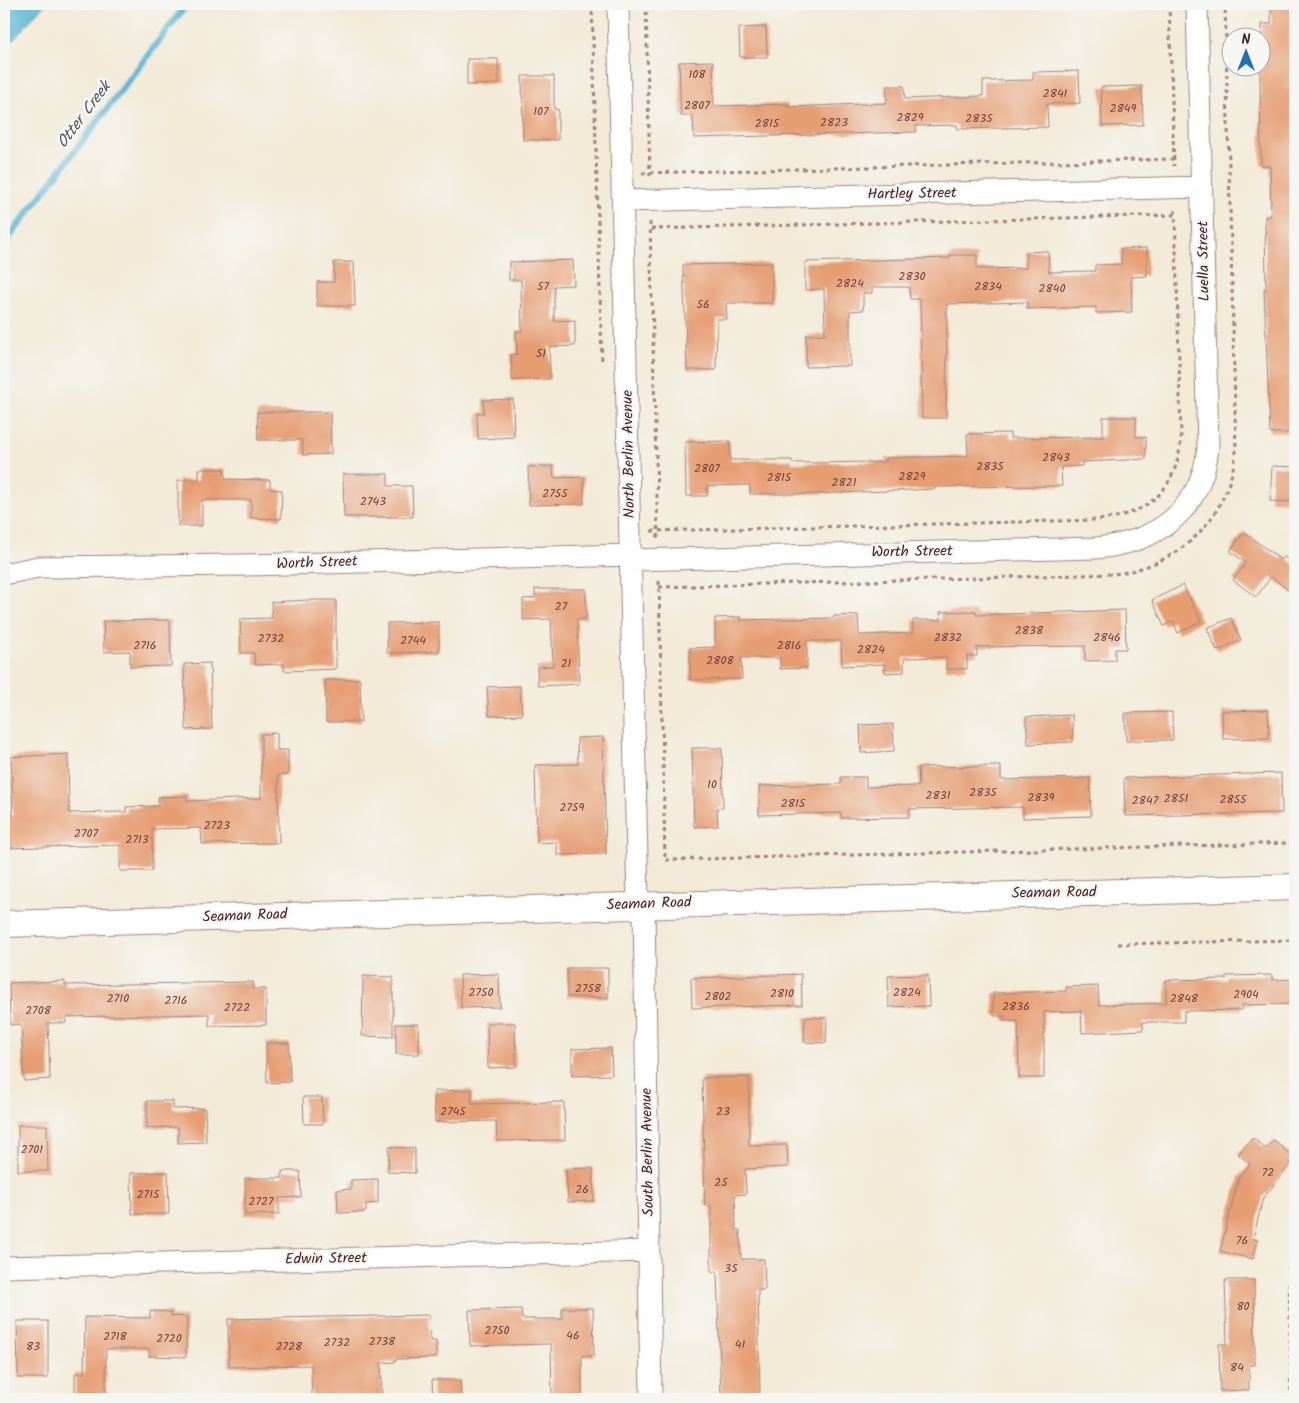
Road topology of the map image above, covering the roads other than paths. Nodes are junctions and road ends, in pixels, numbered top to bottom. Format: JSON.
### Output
{"nodes":[{"id":1,"x":618,"y":4,"type":"edge"},
{"id":2,"x":1198,"y":4,"type":"edge"},
{"id":3,"x":1202,"y":187,"type":"junction"},
{"id":4,"x":623,"y":202,"type":"junction"},
{"id":5,"x":1181,"y":511,"type":"joint"},
{"id":6,"x":632,"y":557,"type":"junction"},
{"id":7,"x":4,"y":574,"type":"edge"},
{"id":8,"x":1295,"y":887,"type":"edge"},
{"id":9,"x":641,"y":904,"type":"junction"},
{"id":10,"x":4,"y":924,"type":"edge"},
{"id":11,"x":649,"y":1251,"type":"junction"},
{"id":12,"x":4,"y":1267,"type":"edge"},
{"id":13,"x":651,"y":1399,"type":"edge"}],
"edges":[{"from":1,"to":4,"type":"street","name":"North Berlin Avenue"},
{"from":2,"to":3,"type":"street","name":"Luella Street"},
{"from":3,"to":4,"type":"street","name":"Hartley Street"},
{"from":3,"to":5,"type":"street","name":"Luella Street"},
{"from":4,"to":6,"type":"street","name":"North Berlin Avenue"},
{"from":5,"to":6,"type":"street","name":"Worth Street"},
{"from":6,"to":7,"type":"street","name":"Worth Street"},
{"from":6,"to":9,"type":"street","name":"North Berlin Avenue"},
{"from":8,"to":9,"type":"street","name":"Seaman Road"},
{"from":9,"to":10,"type":"street","name":"Seaman Road"},
{"from":9,"to":11,"type":"street","name":"South Berlin Avenue"},
{"from":11,"to":12,"type":"street","name":"Edwin Street"},
{"from":11,"to":13,"type":"street","name":"South Berlin Avenue"}]}
